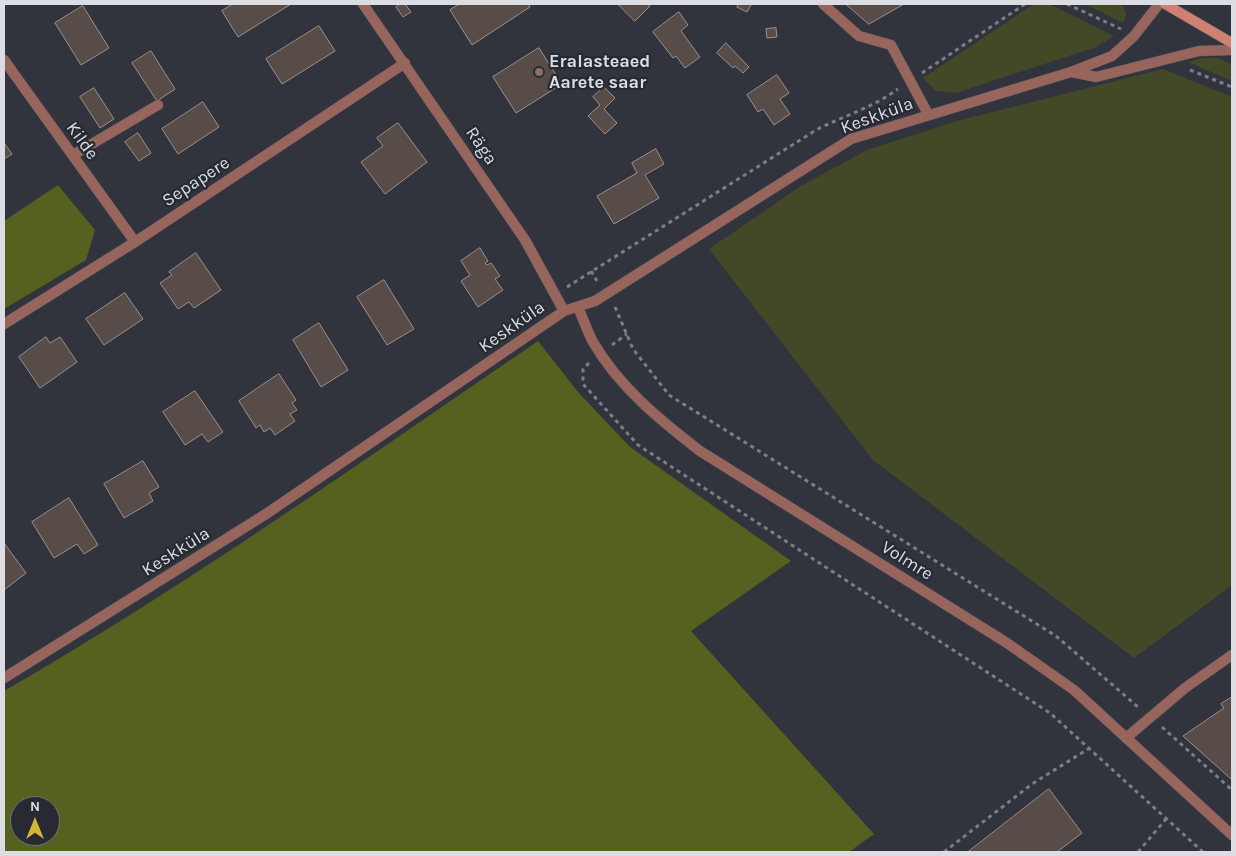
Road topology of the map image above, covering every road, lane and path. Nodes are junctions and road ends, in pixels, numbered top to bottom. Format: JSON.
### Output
{"nodes":[{"id":1,"x":362,"y":4,"type":"edge"},
{"id":2,"x":823,"y":4,"type":"edge"},
{"id":3,"x":1025,"y":4,"type":"edge"},
{"id":4,"x":1159,"y":4,"type":"edge"},
{"id":5,"x":1166,"y":4,"type":"edge"},
{"id":6,"x":1232,"y":43,"type":"edge"},
{"id":7,"x":1232,"y":50,"type":"edge"},
{"id":8,"x":4,"y":60,"type":"edge"},
{"id":9,"x":405,"y":63,"type":"junction"},
{"id":10,"x":1071,"y":72,"type":"junction"},
{"id":11,"x":910,"y":80,"type":"junction"},
{"id":12,"x":158,"y":105,"type":"dead end"},
{"id":13,"x":928,"y":114,"type":"junction"},
{"id":14,"x":73,"y":155,"type":"junction"},
{"id":15,"x":135,"y":242,"type":"junction"},
{"id":16,"x":591,"y":271,"type":"junction"},
{"id":17,"x":606,"y":294,"type":"junction"},
{"id":18,"x":553,"y":296,"type":"junction"},
{"id":19,"x":578,"y":307,"type":"junction"},
{"id":20,"x":564,"y":311,"type":"junction"},
{"id":21,"x":4,"y":324,"type":"edge"},
{"id":22,"x":627,"y":334,"type":"junction"},
{"id":23,"x":601,"y":353,"type":"junction"},
{"id":24,"x":1232,"y":655,"type":"edge"},
{"id":25,"x":4,"y":678,"type":"edge"},
{"id":26,"x":1151,"y":717,"type":"junction"},
{"id":27,"x":1126,"y":738,"type":"junction"},
{"id":28,"x":1088,"y":750,"type":"junction"},
{"id":29,"x":1232,"y":790,"type":"edge"},
{"id":30,"x":1166,"y":819,"type":"junction"},
{"id":31,"x":1232,"y":835,"type":"edge"},
{"id":32,"x":944,"y":852,"type":"edge"},
{"id":33,"x":1138,"y":852,"type":"edge"},
{"id":34,"x":1204,"y":852,"type":"edge"}],
"edges":[{"from":1,"to":9,"type":"street","name":"Räga"},
{"from":2,"to":11,"type":"street"},
{"from":3,"to":11,"type":"path"},
{"from":4,"to":10,"type":"street","name":"Keskküla"},
{"from":5,"to":6,"type":"main road"},
{"from":7,"to":10,"type":"street","name":"Keskküla"},
{"from":8,"to":14,"type":"street","name":"Kilde"},
{"from":9,"to":15,"type":"street","name":"Sepapere"},
{"from":9,"to":18,"type":"street","name":"Räga"},
{"from":10,"to":13,"type":"street","name":"Keskküla"},
{"from":11,"to":13,"type":"street"},
{"from":11,"to":16,"type":"path"},
{"from":12,"to":14,"type":"street"},
{"from":13,"to":17,"type":"street","name":"Keskküla"},
{"from":14,"to":15,"type":"street","name":"Kilde"},
{"from":15,"to":21,"type":"street","name":"Sepapere"},
{"from":16,"to":17,"type":"path"},
{"from":16,"to":18,"type":"path"},
{"from":17,"to":19,"type":"street","name":"Keskküla"},
{"from":17,"to":22,"type":"path"},
{"from":18,"to":20,"type":"street","name":"Räga"},
{"from":19,"to":20,"type":"street","name":"Keskküla"},
{"from":19,"to":23,"type":"street","name":"Volmre"},
{"from":20,"to":25,"type":"street","name":"Keskküla"},
{"from":22,"to":23,"type":"path"},
{"from":22,"to":26,"type":"path"},
{"from":23,"to":27,"type":"street","name":"Volmre"},
{"from":23,"to":28,"type":"path"},
{"from":24,"to":26,"type":"street"},
{"from":26,"to":27,"type":"street"},
{"from":26,"to":29,"type":"path"},
{"from":27,"to":31,"type":"street","name":"Volmre"},
{"from":28,"to":30,"type":"path"},
{"from":28,"to":32,"type":"path"},
{"from":30,"to":33,"type":"path"},
{"from":30,"to":34,"type":"path"}]}
